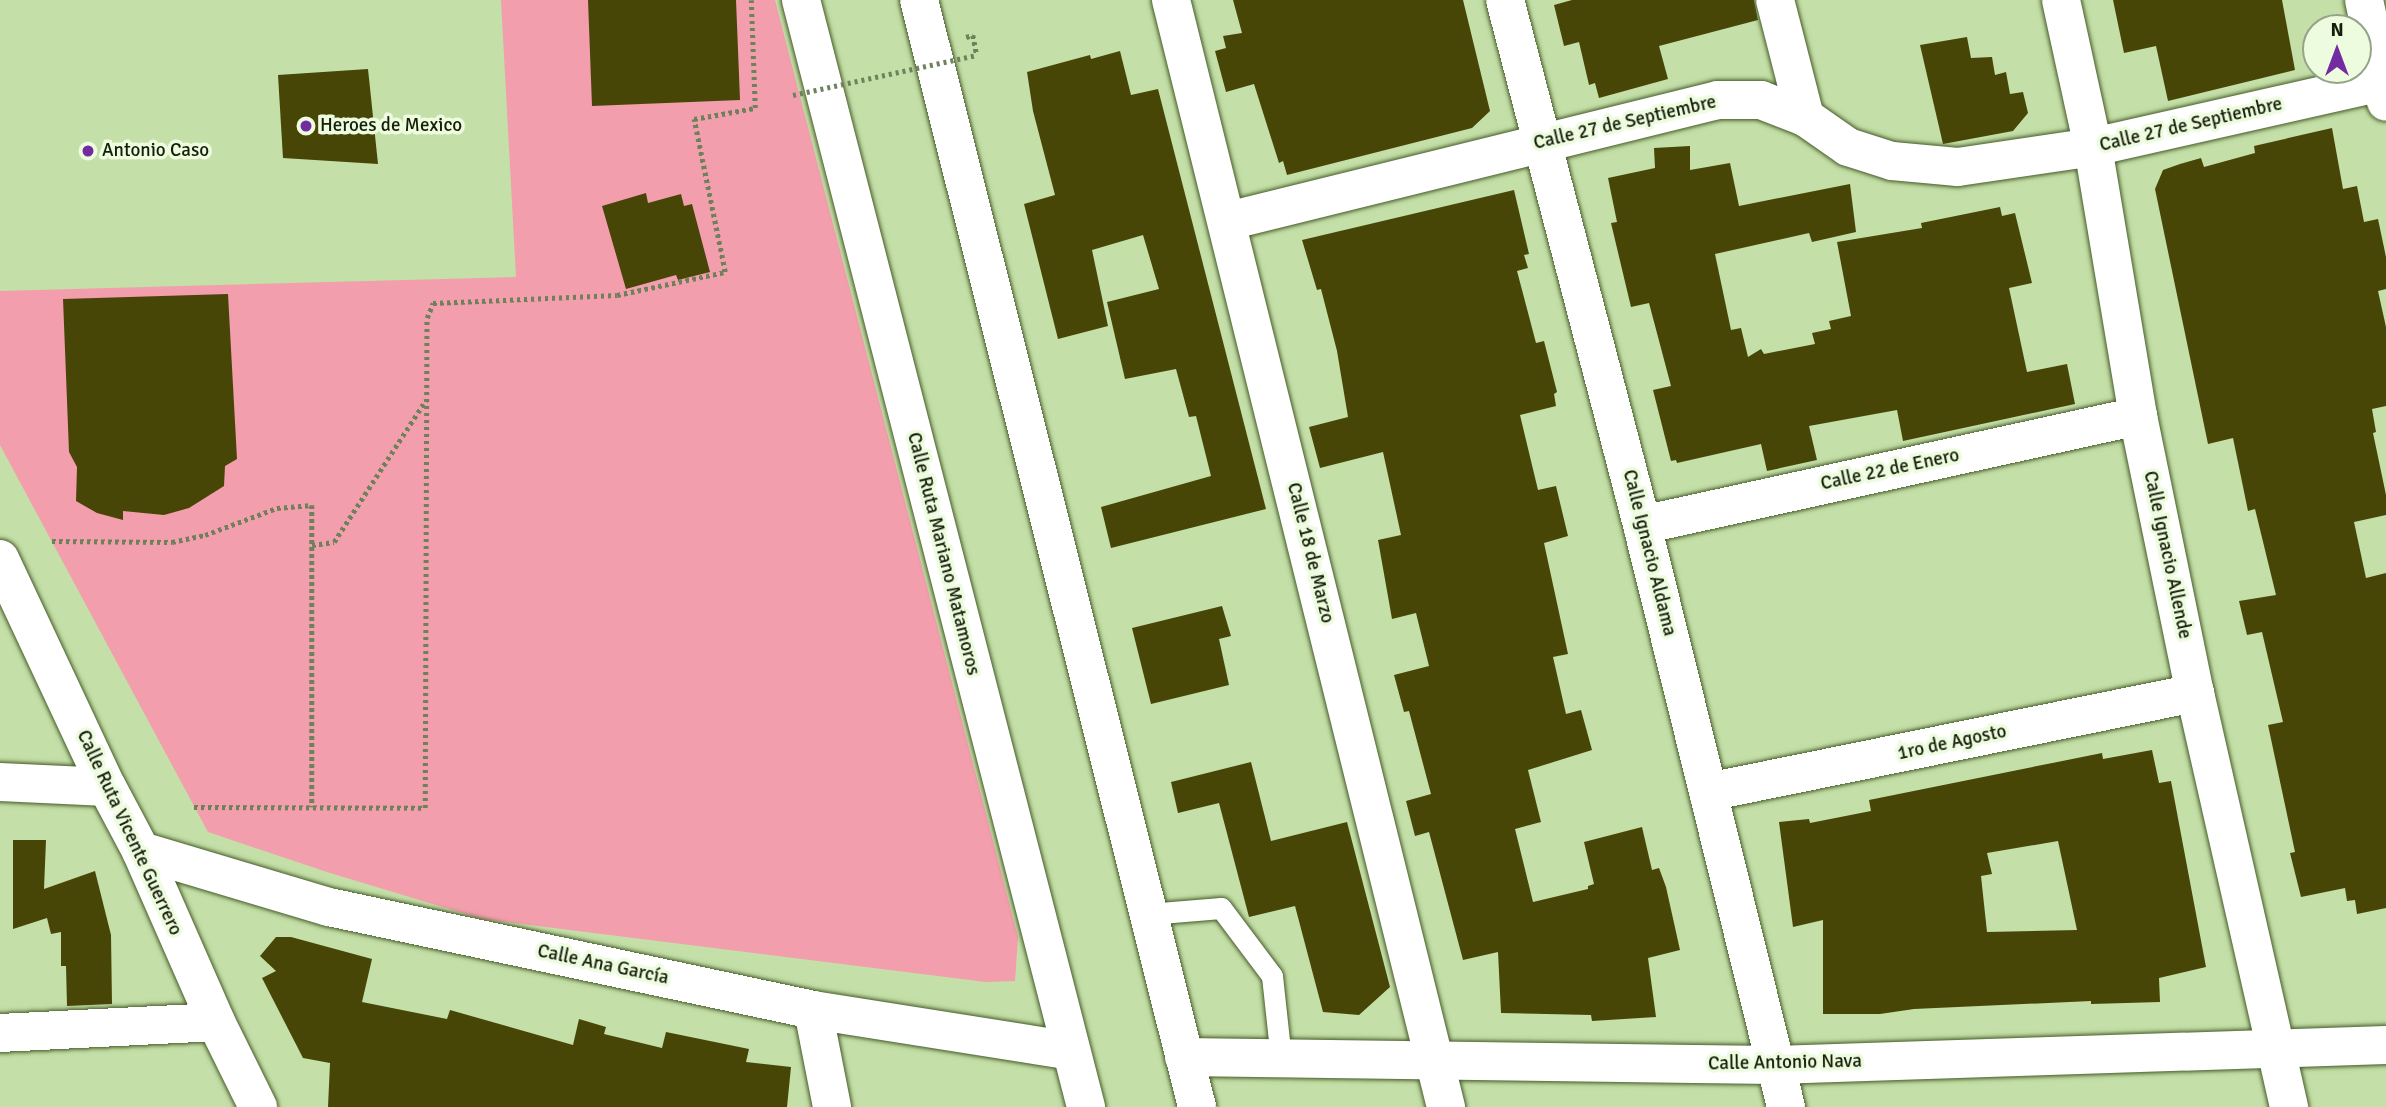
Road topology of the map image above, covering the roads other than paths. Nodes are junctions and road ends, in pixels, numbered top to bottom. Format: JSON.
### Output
{"nodes":[{"id":1,"x":801,"y":0,"type":"edge"},
{"id":2,"x":919,"y":0,"type":"edge"},
{"id":3,"x":1171,"y":0,"type":"edge"},
{"id":4,"x":1505,"y":0,"type":"edge"},
{"id":5,"x":1775,"y":0,"type":"edge"},
{"id":6,"x":2061,"y":0,"type":"edge"},
{"id":7,"x":2364,"y":0,"type":"edge"},
{"id":8,"x":2385,"y":89,"type":"edge"},
{"id":9,"x":1805,"y":117,"type":"junction"},
{"id":10,"x":1541,"y":143,"type":"junction"},
{"id":11,"x":2093,"y":147,"type":"junction"},
{"id":12,"x":1228,"y":221,"type":"junction"},
{"id":13,"x":2138,"y":416,"type":"junction"},
{"id":14,"x":1642,"y":525,"type":"junction"},
{"id":15,"x":0,"y":559,"type":"edge"},
{"id":16,"x":2195,"y":693,"type":"junction"},
{"id":17,"x":0,"y":782,"type":"edge"},
{"id":18,"x":107,"y":786,"type":"junction"},
{"id":19,"x":1708,"y":792,"type":"junction"},
{"id":20,"x":141,"y":851,"type":"junction"},
{"id":21,"x":1148,"y":915,"type":"junction"},
{"id":22,"x":813,"y":1010,"type":"junction"},
{"id":23,"x":216,"y":1022,"type":"junction"},
{"id":24,"x":0,"y":1032,"type":"edge"},
{"id":25,"x":2386,"y":1045,"type":"edge"},
{"id":26,"x":2276,"y":1048,"type":"junction"},
{"id":27,"x":1071,"y":1051,"type":"junction"},
{"id":28,"x":1184,"y":1057,"type":"junction"},
{"id":29,"x":1281,"y":1059,"type":"junction"},
{"id":30,"x":1436,"y":1061,"type":"junction"},
{"id":31,"x":1775,"y":1065,"type":"junction"},
{"id":32,"x":258,"y":1107,"type":"edge"},
{"id":33,"x":832,"y":1107,"type":"edge"},
{"id":34,"x":1086,"y":1107,"type":"edge"},
{"id":35,"x":1197,"y":1107,"type":"edge"},
{"id":36,"x":1446,"y":1107,"type":"edge"},
{"id":37,"x":1786,"y":1107,"type":"edge"},
{"id":38,"x":2289,"y":1107,"type":"edge"}],
"edges":[{"from":1,"to":27,"type":"street","name":"Calle Ruta Mariano Matamoros"},
{"from":2,"to":21,"type":"street"},
{"from":3,"to":12,"type":"street","name":"Calle 18 de Marzo"},
{"from":4,"to":10,"type":"street","name":"Calle Ignacio Aldama"},
{"from":5,"to":9,"type":"street"},
{"from":6,"to":11,"type":"street","name":"Calle Ignacio Allende"},
{"from":7,"to":8,"type":"street"},
{"from":8,"to":11,"type":"street","name":"Calle 27 de Septiembre"},
{"from":9,"to":10,"type":"street","name":"Calle 27 de Septiembre"},
{"from":9,"to":11,"type":"street","name":"Calle 27 de Septiembre"},
{"from":10,"to":12,"type":"street","name":"Calle 27 de Septiembre"},
{"from":10,"to":14,"type":"street","name":"Calle Ignacio Aldama"},
{"from":11,"to":13,"type":"street","name":"Calle Ignacio Allende"},
{"from":12,"to":30,"type":"street","name":"Calle 18 de Marzo"},
{"from":13,"to":14,"type":"street","name":"Calle 22 de Enero"},
{"from":13,"to":16,"type":"street","name":"Calle Ignacio Allende"},
{"from":14,"to":19,"type":"street","name":"Calle Ignacio Aldama"},
{"from":15,"to":18,"type":"street","name":"Calle Ruta Vicente Guerrero"},
{"from":16,"to":19,"type":"street","name":"1ro de Agosto"},
{"from":16,"to":26,"type":"street","name":"Calle Ignacio Allende"},
{"from":17,"to":18,"type":"street"},
{"from":18,"to":20,"type":"street","name":"Calle Ruta Vicente Guerrero"},
{"from":19,"to":31,"type":"street","name":"Calle Ignacio Aldama"},
{"from":20,"to":22,"type":"street","name":"Calle Ana García"},
{"from":20,"to":23,"type":"street","name":"Calle Ruta Vicente Guerrero"},
{"from":21,"to":28,"type":"street"},
{"from":21,"to":29,"type":"lane"},
{"from":22,"to":27,"type":"street","name":"Calle Ana García"},
{"from":22,"to":33,"type":"street"},
{"from":23,"to":24,"type":"street"},
{"from":23,"to":32,"type":"street","name":"Calle Ruta Vicente Guerrero"},
{"from":25,"to":26,"type":"street","name":"Calle Antonio Nava"},
{"from":26,"to":31,"type":"street","name":"Calle Antonio Nava"},
{"from":26,"to":38,"type":"street","name":"Calle Ignacio Allende"},
{"from":27,"to":34,"type":"street","name":"Calle Ruta Mariano Matamoros"},
{"from":28,"to":29,"type":"street","name":"Calle Antonio Nava"},
{"from":28,"to":35,"type":"street"},
{"from":29,"to":30,"type":"street","name":"Calle Antonio Nava"},
{"from":30,"to":31,"type":"street","name":"Calle Antonio Nava"},
{"from":30,"to":36,"type":"street","name":"Calle 18 de Marzo"},
{"from":31,"to":37,"type":"street","name":"Calle Ignacio Aldama"}]}
